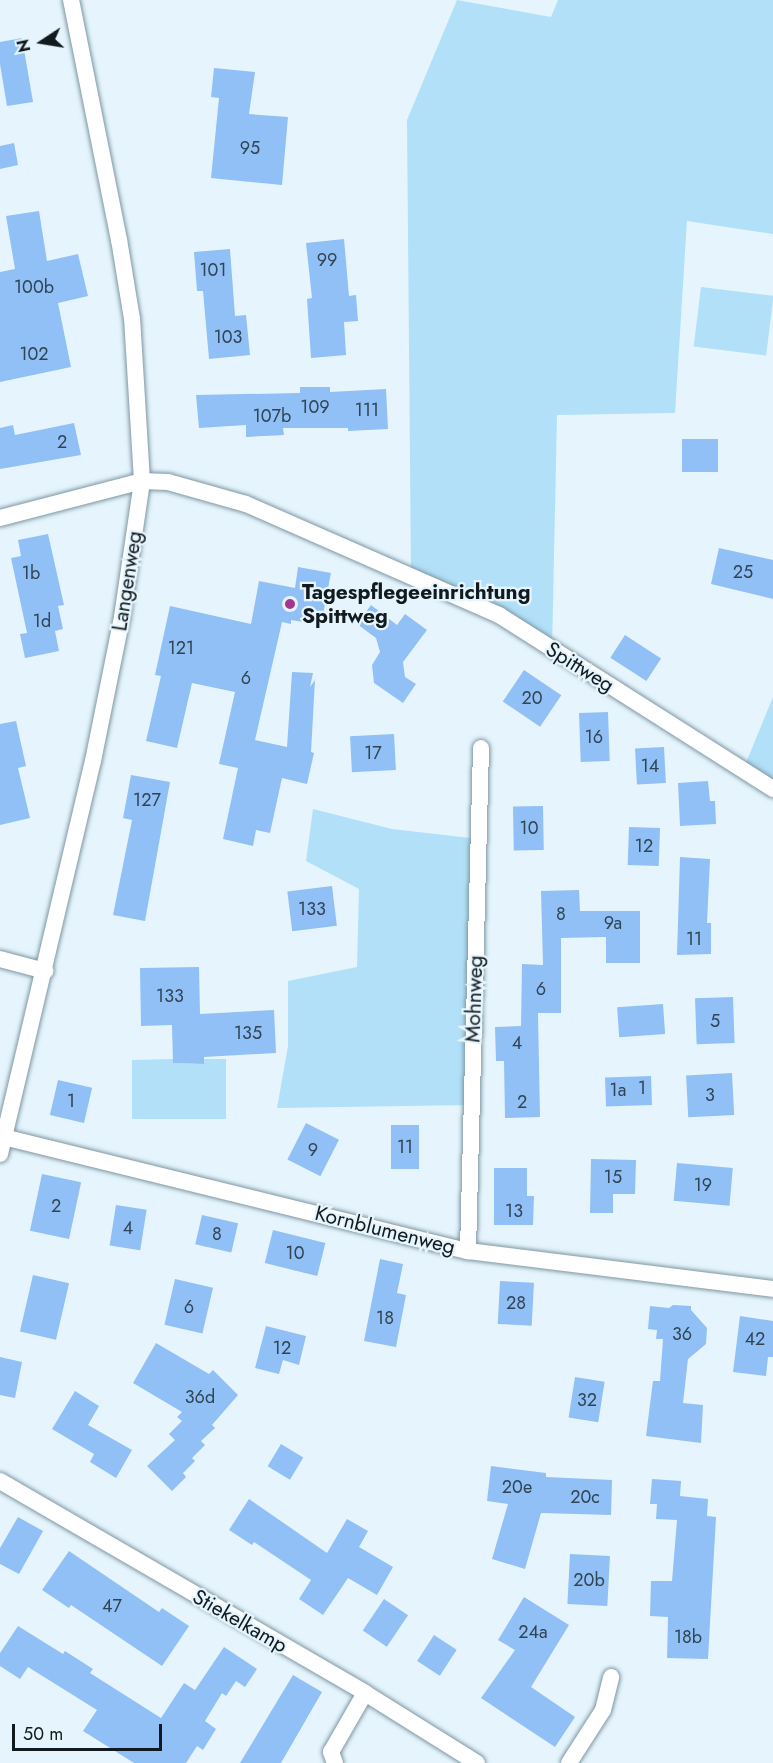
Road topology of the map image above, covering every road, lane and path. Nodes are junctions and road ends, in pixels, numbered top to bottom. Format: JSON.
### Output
{"nodes":[{"id":1,"x":71,"y":0,"type":"edge"},
{"id":2,"x":142,"y":481,"type":"junction"},
{"id":3,"x":0,"y":518,"type":"edge"},
{"id":4,"x":481,"y":748,"type":"dead end"},
{"id":5,"x":773,"y":789,"type":"edge"},
{"id":6,"x":0,"y":959,"type":"edge"},
{"id":7,"x":45,"y":971,"type":"junction"},
{"id":8,"x":3,"y":1137,"type":"junction"},
{"id":9,"x":0,"y":1154,"type":"edge"},
{"id":10,"x":468,"y":1251,"type":"junction"},
{"id":11,"x":773,"y":1289,"type":"edge"},
{"id":12,"x":0,"y":1481,"type":"edge"},
{"id":13,"x":610,"y":1677,"type":"dead end"},
{"id":14,"x":365,"y":1693,"type":"junction"},
{"id":15,"x":335,"y":1763,"type":"edge"},
{"id":16,"x":477,"y":1763,"type":"edge"},
{"id":17,"x":569,"y":1763,"type":"edge"}],
"edges":[{"from":1,"to":2,"type":"street","name":"Langenweg"},
{"from":2,"to":3,"type":"street","name":"Spittweg"},
{"from":2,"to":5,"type":"street","name":"Spittweg"},
{"from":2,"to":7,"type":"street","name":"Langenweg"},
{"from":4,"to":10,"type":"street","name":"Mohnweg"},
{"from":6,"to":7,"type":"street"},
{"from":7,"to":8,"type":"street","name":"Langenweg"},
{"from":8,"to":9,"type":"street","name":"Langenweg"},
{"from":8,"to":10,"type":"street","name":"Kornblumenweg"},
{"from":10,"to":11,"type":"street","name":"Kornblumenweg"},
{"from":12,"to":14,"type":"street","name":"Stiekelkamp"},
{"from":13,"to":17,"type":"street"},
{"from":14,"to":15,"type":"street"},
{"from":14,"to":16,"type":"street","name":"Stiekelkamp"}]}
